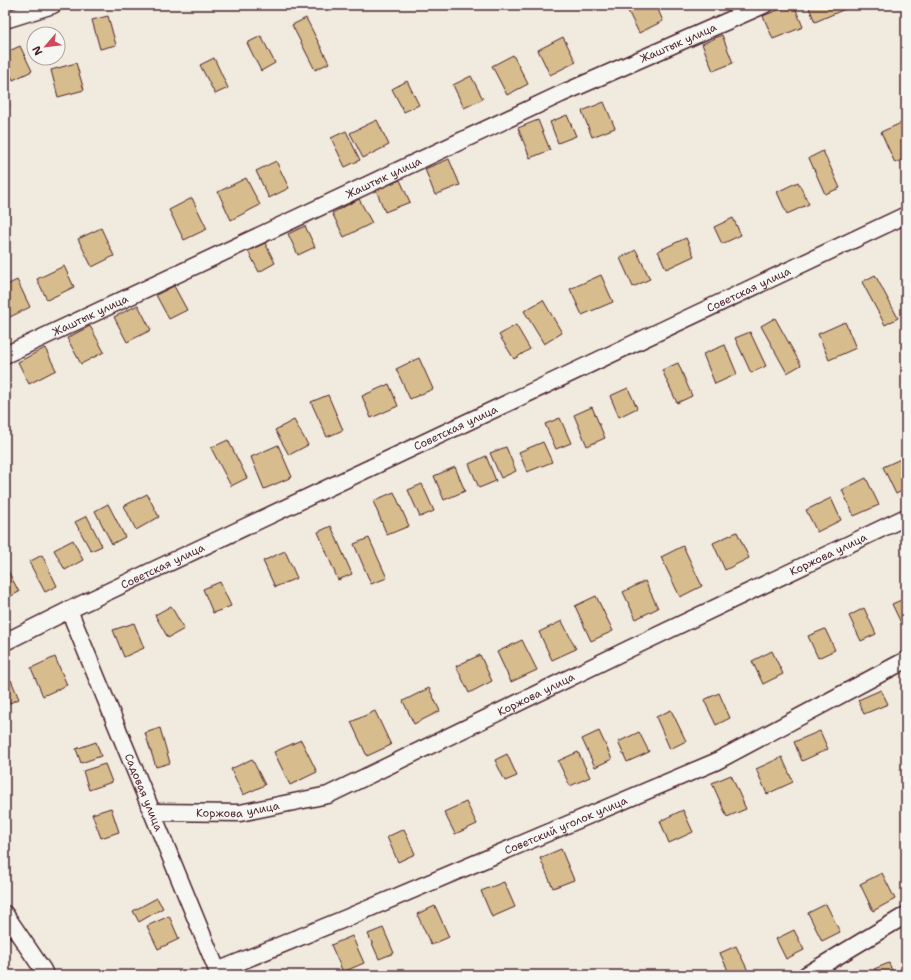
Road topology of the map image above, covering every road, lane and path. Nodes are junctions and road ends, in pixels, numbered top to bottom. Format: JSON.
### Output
{"nodes":[{"id":1,"x":53,"y":5,"type":"edge"},
{"id":2,"x":764,"y":5,"type":"edge"},
{"id":3,"x":5,"y":20,"type":"edge"},
{"id":4,"x":906,"y":215,"type":"edge"},
{"id":5,"x":5,"y":355,"type":"edge"},
{"id":6,"x":906,"y":517,"type":"edge"},
{"id":7,"x":69,"y":610,"type":"junction"},
{"id":8,"x":5,"y":642,"type":"edge"},
{"id":9,"x":906,"y":660,"type":"edge"},
{"id":10,"x":152,"y":812,"type":"junction"},
{"id":11,"x":5,"y":914,"type":"edge"},
{"id":12,"x":906,"y":915,"type":"edge"},
{"id":13,"x":218,"y":973,"type":"edge"},
{"id":14,"x":45,"y":975,"type":"edge"},
{"id":15,"x":806,"y":975,"type":"edge"}],
"edges":[{"from":1,"to":3,"type":"street"},
{"from":2,"to":5,"type":"street","name":"Жаштык улица"},
{"from":4,"to":7,"type":"street","name":"Советская улица"},
{"from":6,"to":10,"type":"street","name":"Коржова улица"},
{"from":7,"to":8,"type":"street","name":"Советская улица"},
{"from":7,"to":10,"type":"street","name":"Садовая улица"},
{"from":9,"to":13,"type":"street","name":"Советский уголок улица"},
{"from":10,"to":13,"type":"street","name":"Садовая улица"},
{"from":11,"to":14,"type":"street"},
{"from":12,"to":15,"type":"street"}]}
